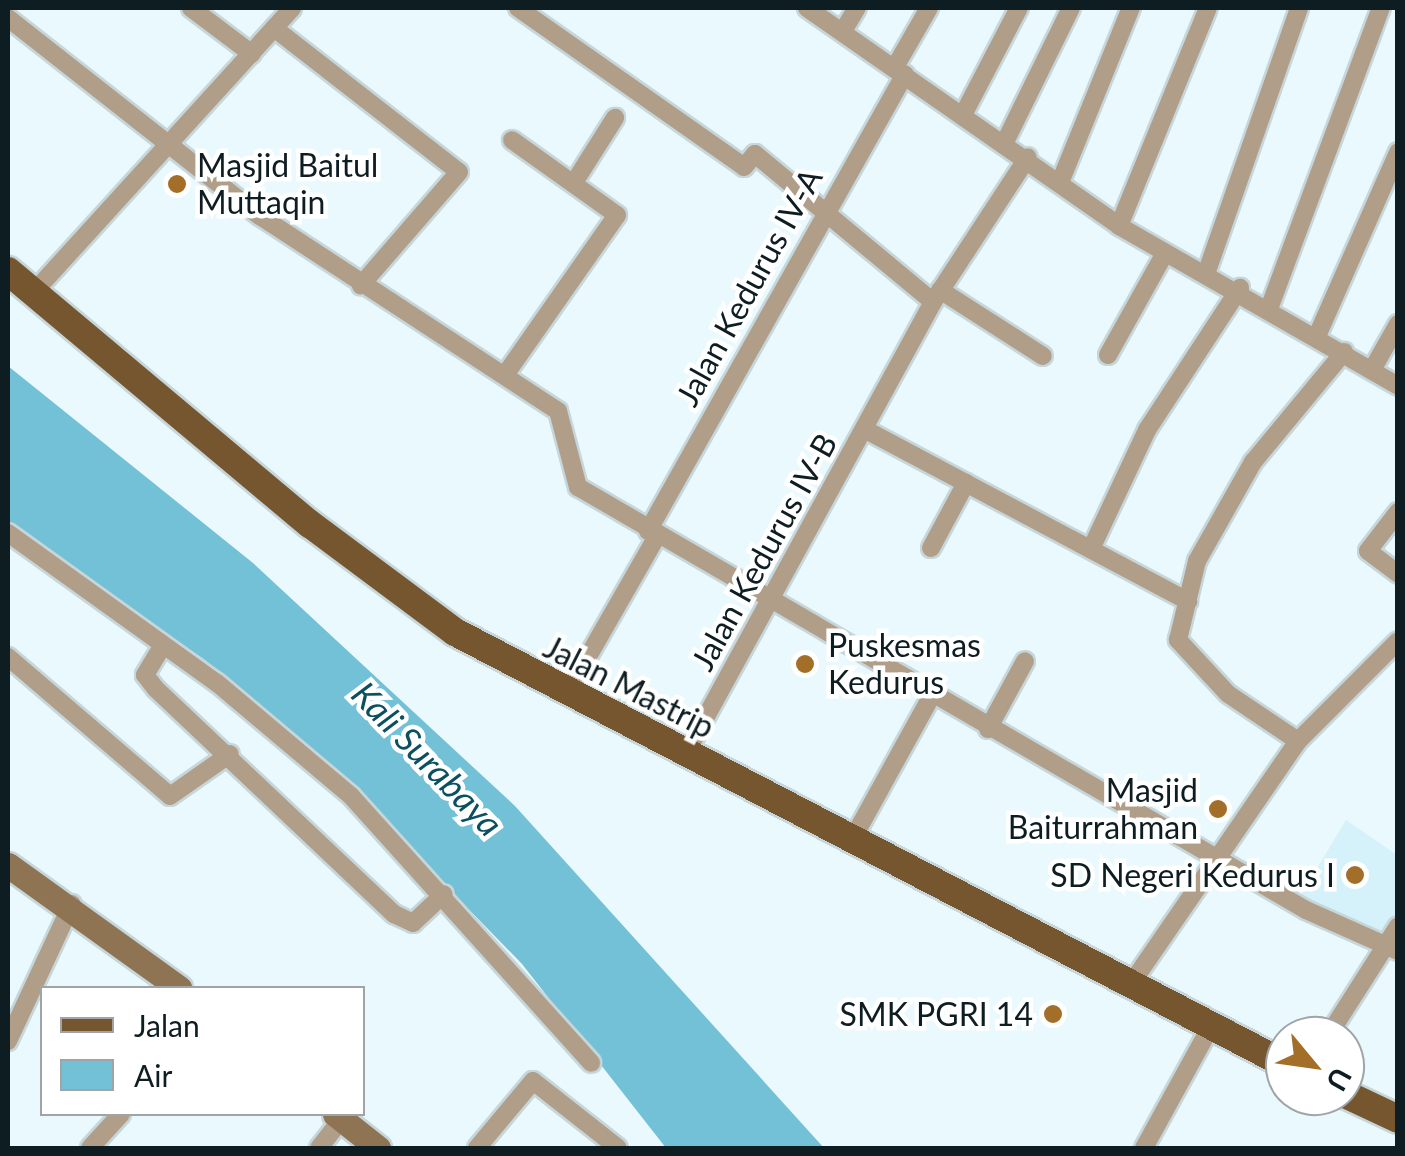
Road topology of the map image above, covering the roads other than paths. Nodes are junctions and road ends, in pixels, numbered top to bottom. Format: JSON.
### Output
{"nodes":[{"id":1,"x":190,"y":8,"type":"edge"},
{"id":2,"x":292,"y":8,"type":"edge"},
{"id":3,"x":518,"y":8,"type":"edge"},
{"id":4,"x":807,"y":8,"type":"edge"},
{"id":5,"x":857,"y":8,"type":"edge"},
{"id":6,"x":929,"y":8,"type":"edge"},
{"id":7,"x":1020,"y":8,"type":"edge"},
{"id":8,"x":1070,"y":8,"type":"edge"},
{"id":9,"x":1132,"y":8,"type":"edge"},
{"id":10,"x":1208,"y":8,"type":"edge"},
{"id":11,"x":1299,"y":8,"type":"edge"},
{"id":12,"x":1381,"y":8,"type":"edge"},
{"id":13,"x":8,"y":18,"type":"edge"},
{"id":14,"x":274,"y":28,"type":"junction"},
{"id":15,"x":843,"y":32,"type":"junction"},
{"id":16,"x":252,"y":54,"type":"junction"},
{"id":17,"x":900,"y":70,"type":"junction"},
{"id":18,"x":964,"y":114,"type":"junction"},
{"id":19,"x":615,"y":118,"type":"dead end"},
{"id":20,"x":512,"y":140,"type":"dead end"},
{"id":21,"x":1005,"y":142,"type":"junction"},
{"id":22,"x":164,"y":144,"type":"junction"},
{"id":23,"x":1398,"y":152,"type":"edge"},
{"id":24,"x":1028,"y":157,"type":"junction"},
{"id":25,"x":1061,"y":180,"type":"junction"},
{"id":26,"x":575,"y":182,"type":"junction"},
{"id":27,"x":822,"y":217,"type":"junction"},
{"id":28,"x":1119,"y":226,"type":"junction"},
{"id":29,"x":1164,"y":255,"type":"junction"},
{"id":30,"x":8,"y":271,"type":"edge"},
{"id":31,"x":1206,"y":274,"type":"junction"},
{"id":32,"x":361,"y":285,"type":"junction"},
{"id":33,"x":1240,"y":288,"type":"junction"},
{"id":34,"x":33,"y":293,"type":"junction"},
{"id":35,"x":937,"y":296,"type":"junction"},
{"id":36,"x":1270,"y":306,"type":"junction"},
{"id":37,"x":1398,"y":324,"type":"edge"},
{"id":38,"x":1317,"y":336,"type":"junction"},
{"id":39,"x":1344,"y":352,"type":"junction"},
{"id":40,"x":1108,"y":354,"type":"dead end"},
{"id":41,"x":1043,"y":356,"type":"dead end"},
{"id":42,"x":1372,"y":370,"type":"junction"},
{"id":43,"x":506,"y":375,"type":"junction"},
{"id":44,"x":1398,"y":386,"type":"edge"},
{"id":45,"x":866,"y":430,"type":"junction"},
{"id":46,"x":966,"y":483,"type":"junction"},
{"id":47,"x":1398,"y":512,"type":"edge"},
{"id":48,"x":8,"y":533,"type":"edge"},
{"id":49,"x":652,"y":533,"type":"junction"},
{"id":50,"x":931,"y":548,"type":"dead end"},
{"id":51,"x":1091,"y":549,"type":"junction"},
{"id":52,"x":1398,"y":574,"type":"edge"},
{"id":53,"x":1188,"y":601,"type":"junction"},
{"id":54,"x":770,"y":602,"type":"junction"},
{"id":55,"x":1398,"y":641,"type":"edge"},
{"id":56,"x":164,"y":645,"type":"junction"},
{"id":57,"x":8,"y":657,"type":"edge"},
{"id":58,"x":1025,"y":661,"type":"dead end"},
{"id":59,"x":566,"y":695,"type":"junction"},
{"id":60,"x":931,"y":697,"type":"junction"},
{"id":61,"x":988,"y":729,"type":"junction"},
{"id":62,"x":1298,"y":741,"type":"junction"},
{"id":63,"x":230,"y":754,"type":"junction"},
{"id":64,"x":684,"y":755,"type":"junction"},
{"id":65,"x":852,"y":840,"type":"junction"},
{"id":66,"x":1219,"y":859,"type":"junction"},
{"id":67,"x":8,"y":865,"type":"edge"},
{"id":68,"x":444,"y":894,"type":"junction"},
{"id":69,"x":72,"y":904,"type":"junction"},
{"id":70,"x":1398,"y":926,"type":"edge"},
{"id":71,"x":1392,"y":949,"type":"edge"},
{"id":72,"x":1131,"y":984,"type":"junction"},
{"id":73,"x":175,"y":986,"type":"edge"},
{"id":74,"x":1343,"y":1016,"type":"edge"},
{"id":75,"x":13,"y":1017,"type":"edge"},
{"id":76,"x":1211,"y":1026,"type":"junction"},
{"id":77,"x":8,"y":1041,"type":"edge"},
{"id":78,"x":1265,"y":1054,"type":"edge"},
{"id":79,"x":591,"y":1063,"type":"dead end"},
{"id":80,"x":1365,"y":1103,"type":"edge"},
{"id":81,"x":118,"y":1116,"type":"edge"},
{"id":82,"x":338,"y":1116,"type":"edge"},
{"id":83,"x":1398,"y":1119,"type":"edge"},
{"id":84,"x":90,"y":1148,"type":"edge"},
{"id":85,"x":319,"y":1148,"type":"edge"},
{"id":86,"x":378,"y":1148,"type":"edge"},
{"id":87,"x":477,"y":1148,"type":"edge"},
{"id":88,"x":618,"y":1148,"type":"edge"},
{"id":89,"x":1144,"y":1148,"type":"edge"}],
"edges":[{"from":1,"to":16,"type":"street"},
{"from":2,"to":14,"type":"street"},
{"from":3,"to":27,"type":"street"},
{"from":4,"to":15,"type":"street"},
{"from":5,"to":15,"type":"street"},
{"from":6,"to":17,"type":"street","name":"Jalan Kedurus IV-A"},
{"from":7,"to":18,"type":"street"},
{"from":8,"to":21,"type":"street"},
{"from":9,"to":25,"type":"street"},
{"from":10,"to":28,"type":"street"},
{"from":11,"to":31,"type":"street"},
{"from":12,"to":36,"type":"street"},
{"from":13,"to":22,"type":"street"},
{"from":14,"to":16,"type":"street"},
{"from":14,"to":32,"type":"street"},
{"from":15,"to":17,"type":"street"},
{"from":16,"to":22,"type":"street"},
{"from":17,"to":18,"type":"street"},
{"from":17,"to":27,"type":"street","name":"Jalan Kedurus IV-A"},
{"from":18,"to":21,"type":"street"},
{"from":19,"to":26,"type":"street"},
{"from":20,"to":26,"type":"street"},
{"from":21,"to":24,"type":"street"},
{"from":22,"to":32,"type":"street"},
{"from":22,"to":34,"type":"street"},
{"from":23,"to":38,"type":"street"},
{"from":24,"to":25,"type":"street"},
{"from":24,"to":35,"type":"street","name":"Jalan Kedurus IV-B"},
{"from":25,"to":28,"type":"street"},
{"from":26,"to":43,"type":"street"},
{"from":27,"to":35,"type":"street"},
{"from":27,"to":49,"type":"street","name":"Jalan Kedurus IV-A"},
{"from":28,"to":29,"type":"street"},
{"from":29,"to":31,"type":"street"},
{"from":29,"to":40,"type":"street"},
{"from":30,"to":34,"type":"main road","name":"Jalan Mastrip"},
{"from":31,"to":33,"type":"street"},
{"from":32,"to":43,"type":"street"},
{"from":33,"to":36,"type":"street"},
{"from":33,"to":51,"type":"street"},
{"from":34,"to":59,"type":"main road","name":"Jalan Mastrip"},
{"from":35,"to":41,"type":"street"},
{"from":35,"to":45,"type":"street","name":"Jalan Kedurus IV-B"},
{"from":36,"to":38,"type":"street"},
{"from":37,"to":42,"type":"street"},
{"from":38,"to":39,"type":"street"},
{"from":39,"to":42,"type":"street"},
{"from":39,"to":53,"type":"street"},
{"from":42,"to":44,"type":"street"},
{"from":43,"to":49,"type":"street"},
{"from":45,"to":46,"type":"street","name":"Jalan Kedurus IV-B"},
{"from":45,"to":54,"type":"street","name":"Jalan Kedurus IV-B"},
{"from":46,"to":50,"type":"street"},
{"from":46,"to":51,"type":"street","name":"Jalan Kedurus IV-B"},
{"from":47,"to":52,"type":"street"},
{"from":48,"to":56,"type":"street"},
{"from":49,"to":54,"type":"street"},
{"from":49,"to":59,"type":"street","name":"Jalan Kedurus IV-A"},
{"from":51,"to":53,"type":"street","name":"Jalan Kedurus IV-B"},
{"from":53,"to":62,"type":"street"},
{"from":54,"to":60,"type":"street"},
{"from":54,"to":64,"type":"street","name":"Jalan Kedurus IV-B"},
{"from":55,"to":62,"type":"street"},
{"from":56,"to":63,"type":"street"},
{"from":56,"to":68,"type":"street"},
{"from":57,"to":63,"type":"street"},
{"from":58,"to":61,"type":"street"},
{"from":59,"to":64,"type":"main road","name":"Jalan Mastrip"},
{"from":60,"to":61,"type":"street"},
{"from":60,"to":65,"type":"street"},
{"from":61,"to":66,"type":"street"},
{"from":62,"to":66,"type":"street"},
{"from":63,"to":68,"type":"street"},
{"from":64,"to":65,"type":"main road","name":"Jalan Mastrip"},
{"from":65,"to":72,"type":"main road","name":"Jalan Mastrip"},
{"from":66,"to":71,"type":"street"},
{"from":66,"to":72,"type":"street"},
{"from":67,"to":69,"type":"main road"},
{"from":68,"to":79,"type":"street"},
{"from":69,"to":73,"type":"main road"},
{"from":69,"to":75,"type":"street"},
{"from":70,"to":71,"type":"street"},
{"from":71,"to":74,"type":"street"},
{"from":72,"to":76,"type":"main road","name":"Jalan Mastrip"},
{"from":75,"to":77,"type":"street"},
{"from":76,"to":78,"type":"main road","name":"Jalan Mastrip"},
{"from":76,"to":89,"type":"street"},
{"from":80,"to":83,"type":"main road"},
{"from":81,"to":84,"type":"street"},
{"from":82,"to":85,"type":"street"},
{"from":82,"to":86,"type":"main road"},
{"from":87,"to":88,"type":"street"}]}
